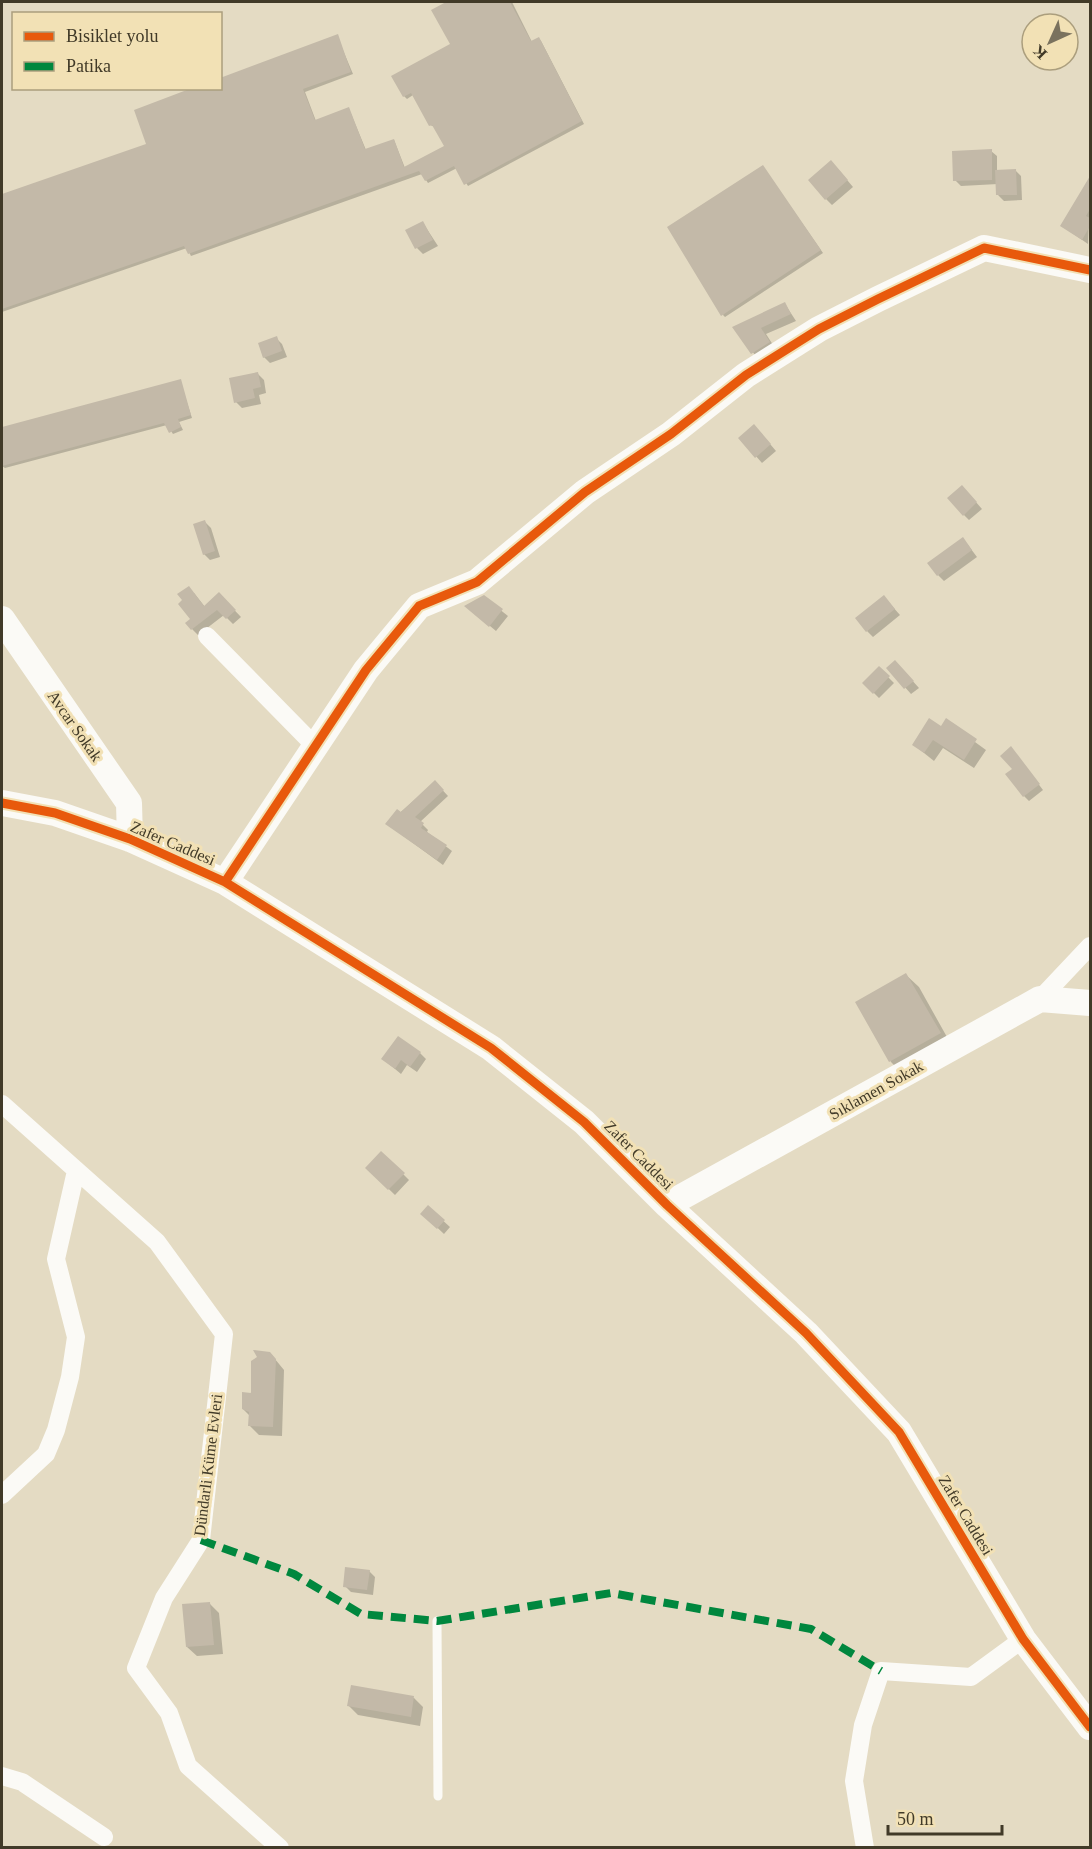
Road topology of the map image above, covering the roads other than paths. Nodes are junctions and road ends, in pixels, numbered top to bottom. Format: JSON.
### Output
{"nodes":[{"id":1,"x":1090,"y":270,"type":"edge"},
{"id":2,"x":2,"y":619,"type":"edge"},
{"id":3,"x":207,"y":636,"type":"dead end"},
{"id":4,"x":314,"y":745,"type":"junction"},
{"id":5,"x":2,"y":803,"type":"edge"},
{"id":6,"x":130,"y":839,"type":"junction"},
{"id":7,"x":225,"y":882,"type":"junction"},
{"id":8,"x":1090,"y":946,"type":"edge"},
{"id":9,"x":1040,"y":999,"type":"junction"},
{"id":10,"x":1090,"y":1003,"type":"edge"},
{"id":11,"x":2,"y":1104,"type":"edge"},
{"id":12,"x":76,"y":1171,"type":"junction"},
{"id":13,"x":667,"y":1205,"type":"junction"},
{"id":14,"x":2,"y":1495,"type":"edge"},
{"id":15,"x":437,"y":1621,"type":"dead end"},
{"id":16,"x":1023,"y":1639,"type":"junction"},
{"id":17,"x":1089,"y":1722,"type":"edge"},
{"id":18,"x":2,"y":1776,"type":"edge"},
{"id":19,"x":438,"y":1796,"type":"dead end"},
{"id":20,"x":104,"y":1838,"type":"dead end"},
{"id":21,"x":280,"y":1848,"type":"edge"},
{"id":22,"x":865,"y":1848,"type":"edge"}],
"edges":[{"from":1,"to":4,"type":"street"},
{"from":2,"to":6,"type":"street","name":"Avcar Sokak"},
{"from":3,"to":4,"type":"street"},
{"from":4,"to":7,"type":"street"},
{"from":5,"to":6,"type":"street","name":"Zafer Caddesi"},
{"from":6,"to":7,"type":"street","name":"Zafer Caddesi"},
{"from":7,"to":13,"type":"street","name":"Zafer Caddesi"},
{"from":8,"to":9,"type":"street"},
{"from":9,"to":10,"type":"street"},
{"from":9,"to":13,"type":"street","name":"Sıklamen Sokak"},
{"from":11,"to":12,"type":"street","name":"Dündarli Küme Evleri"},
{"from":12,"to":14,"type":"street"},
{"from":12,"to":21,"type":"street","name":"Dündarli Küme Evleri"},
{"from":13,"to":16,"type":"street","name":"Zafer Caddesi"},
{"from":15,"to":19,"type":"lane"},
{"from":16,"to":17,"type":"street","name":"Zafer Caddesi"},
{"from":16,"to":22,"type":"street"},
{"from":18,"to":20,"type":"street"}]}
